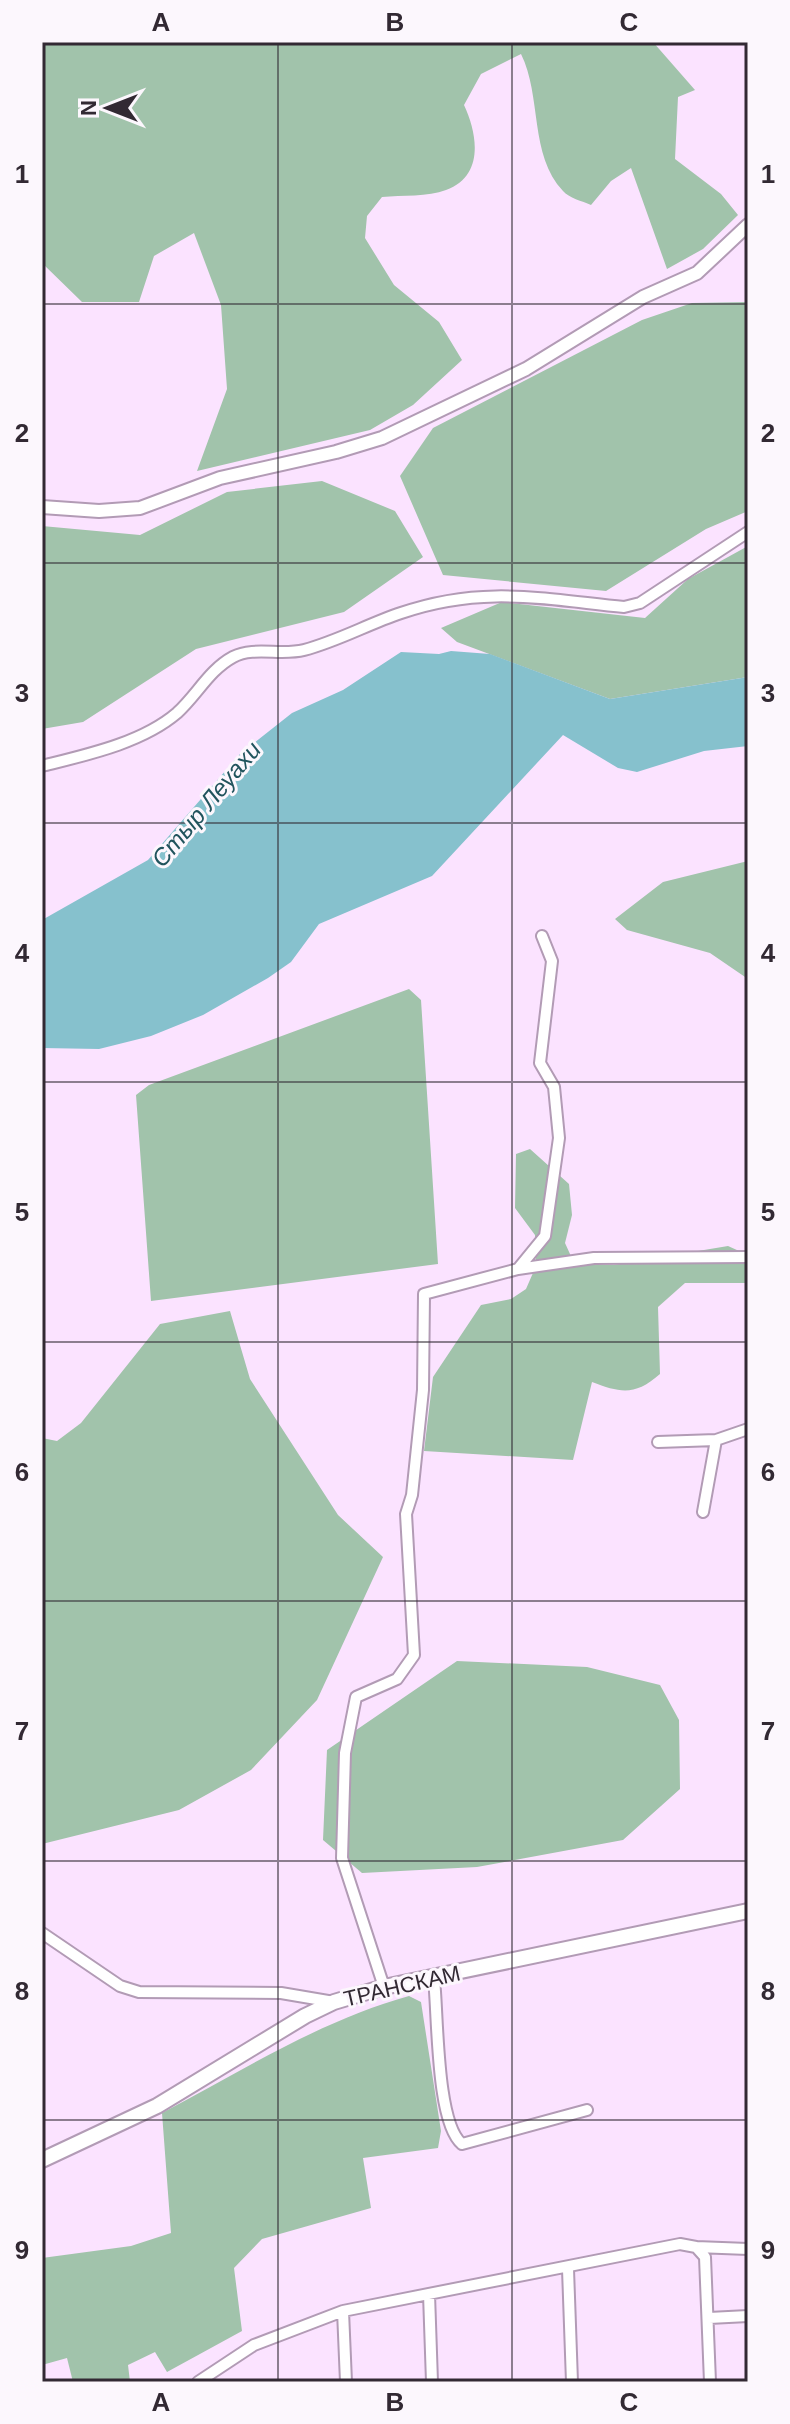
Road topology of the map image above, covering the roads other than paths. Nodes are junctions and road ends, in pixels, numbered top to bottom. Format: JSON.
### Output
{"nodes":[{"id":1,"x":748,"y":225,"type":"edge"},
{"id":2,"x":42,"y":507,"type":"edge"},
{"id":3,"x":748,"y":532,"type":"edge"},
{"id":4,"x":42,"y":766,"type":"edge"},
{"id":5,"x":542,"y":936,"type":"dead end"},
{"id":6,"x":748,"y":1257,"type":"edge"},
{"id":7,"x":518,"y":1269,"type":"junction"},
{"id":8,"x":748,"y":1429,"type":"edge"},
{"id":9,"x":716,"y":1440,"type":"junction"},
{"id":10,"x":658,"y":1442,"type":"dead end"},
{"id":11,"x":703,"y":1512,"type":"dead end"},
{"id":12,"x":748,"y":1911,"type":"edge"},
{"id":13,"x":42,"y":1933,"type":"edge"},
{"id":14,"x":434,"y":1979,"type":"junction"},
{"id":15,"x":384,"y":1987,"type":"junction"},
{"id":16,"x":334,"y":2002,"type":"junction"},
{"id":17,"x":587,"y":2110,"type":"dead end"},
{"id":18,"x":42,"y":2160,"type":"edge"},
{"id":19,"x":696,"y":2247,"type":"junction"},
{"id":20,"x":748,"y":2249,"type":"edge"},
{"id":21,"x":568,"y":2269,"type":"junction"},
{"id":22,"x":429,"y":2294,"type":"junction"},
{"id":23,"x":343,"y":2311,"type":"junction"},
{"id":24,"x":748,"y":2316,"type":"edge"},
{"id":25,"x":709,"y":2318,"type":"junction"},
{"id":26,"x":201,"y":2381,"type":"edge"},
{"id":27,"x":346,"y":2382,"type":"edge"},
{"id":28,"x":432,"y":2382,"type":"edge"},
{"id":29,"x":572,"y":2382,"type":"edge"},
{"id":30,"x":710,"y":2382,"type":"edge"}],
"edges":[{"from":1,"to":2,"type":"main road"},
{"from":3,"to":4,"type":"street"},
{"from":5,"to":7,"type":"street"},
{"from":6,"to":7,"type":"street"},
{"from":7,"to":15,"type":"street"},
{"from":8,"to":9,"type":"street"},
{"from":9,"to":10,"type":"street"},
{"from":9,"to":11,"type":"street"},
{"from":12,"to":14,"type":"highway","name":"ТРАНСКАМ"},
{"from":13,"to":16,"type":"street"},
{"from":14,"to":15,"type":"highway","name":"ТРАНСКАМ"},
{"from":14,"to":17,"type":"street"},
{"from":15,"to":16,"type":"highway","name":"ТРАНСКАМ"},
{"from":16,"to":18,"type":"highway","name":"ТРАНСКАМ"},
{"from":19,"to":20,"type":"street"},
{"from":19,"to":21,"type":"street"},
{"from":19,"to":25,"type":"street"},
{"from":21,"to":22,"type":"street"},
{"from":21,"to":29,"type":"street"},
{"from":22,"to":23,"type":"street"},
{"from":22,"to":28,"type":"street"},
{"from":23,"to":26,"type":"street"},
{"from":23,"to":27,"type":"street"},
{"from":24,"to":25,"type":"street"},
{"from":25,"to":30,"type":"street"}]}
